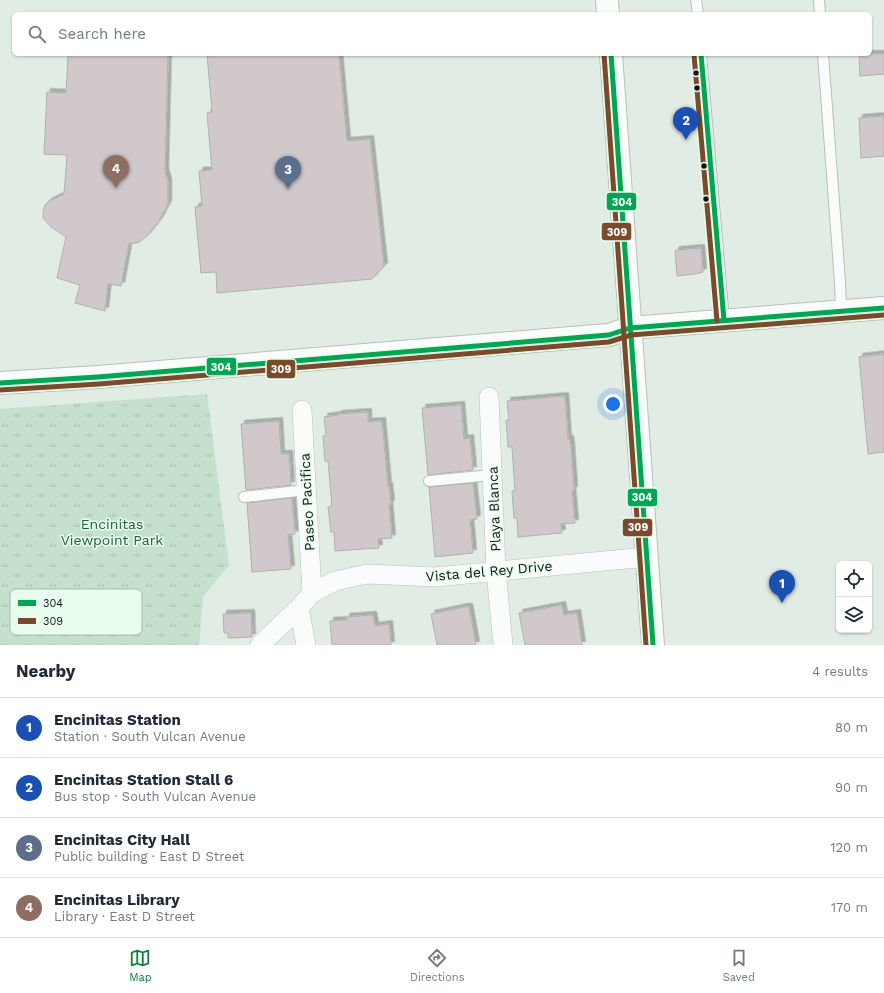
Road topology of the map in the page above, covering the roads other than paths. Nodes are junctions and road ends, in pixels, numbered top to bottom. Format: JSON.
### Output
{"nodes":[{"id":1,"x":607,"y":0,"type":"edge"},
{"id":2,"x":696,"y":0,"type":"edge"},
{"id":3,"x":819,"y":0,"type":"edge"},
{"id":4,"x":608,"y":12,"type":"edge"},
{"id":5,"x":698,"y":12,"type":"edge"},
{"id":6,"x":820,"y":12,"type":"edge"},
{"id":7,"x":611,"y":56,"type":"edge"},
{"id":8,"x":701,"y":56,"type":"edge"},
{"id":9,"x":823,"y":56,"type":"edge"},
{"id":10,"x":884,"y":308,"type":"edge"},
{"id":11,"x":841,"y":311,"type":"junction"},
{"id":12,"x":724,"y":320,"type":"junction"},
{"id":13,"x":630,"y":328,"type":"junction"},
{"id":14,"x":0,"y":383,"type":"edge"},
{"id":15,"x":489,"y":397,"type":"dead end"},
{"id":16,"x":302,"y":410,"type":"dead end"},
{"id":17,"x":492,"y":475,"type":"junction"},
{"id":18,"x":429,"y":481,"type":"dead end"},
{"id":19,"x":306,"y":490,"type":"junction"},
{"id":20,"x":244,"y":497,"type":"dead end"},
{"id":21,"x":647,"y":557,"type":"junction"},
{"id":22,"x":496,"y":572,"type":"junction"},
{"id":23,"x":312,"y":593,"type":"junction"},
{"id":24,"x":299,"y":608,"type":"junction"},
{"id":25,"x":260,"y":645,"type":"edge"},
{"id":26,"x":306,"y":645,"type":"edge"},
{"id":27,"x":503,"y":645,"type":"edge"},
{"id":28,"x":653,"y":645,"type":"edge"}],
"edges":[{"from":1,"to":4,"type":"street"},
{"from":2,"to":5,"type":"lane"},
{"from":3,"to":6,"type":"lane"},
{"from":7,"to":13,"type":"street"},
{"from":8,"to":12,"type":"lane"},
{"from":9,"to":11,"type":"lane"},
{"from":10,"to":11,"type":"street"},
{"from":11,"to":12,"type":"street"},
{"from":12,"to":13,"type":"street"},
{"from":13,"to":14,"type":"street"},
{"from":13,"to":21,"type":"street"},
{"from":15,"to":17,"type":"street","name":"Playa Blanca"},
{"from":16,"to":19,"type":"street","name":"Paseo Pacifica"},
{"from":17,"to":18,"type":"lane"},
{"from":17,"to":22,"type":"street","name":"Playa Blanca"},
{"from":19,"to":20,"type":"lane"},
{"from":19,"to":23,"type":"street","name":"Paseo Pacifica"},
{"from":21,"to":22,"type":"street","name":"Vista del Rey Drive"},
{"from":21,"to":28,"type":"street"},
{"from":22,"to":23,"type":"street","name":"Vista del Rey Drive"},
{"from":22,"to":27,"type":"street","name":"Playa Blanca"},
{"from":23,"to":24,"type":"street","name":"Vista del Rey Drive"},
{"from":24,"to":25,"type":"street","name":"Vista del Rey Drive"},
{"from":24,"to":26,"type":"street"}]}
